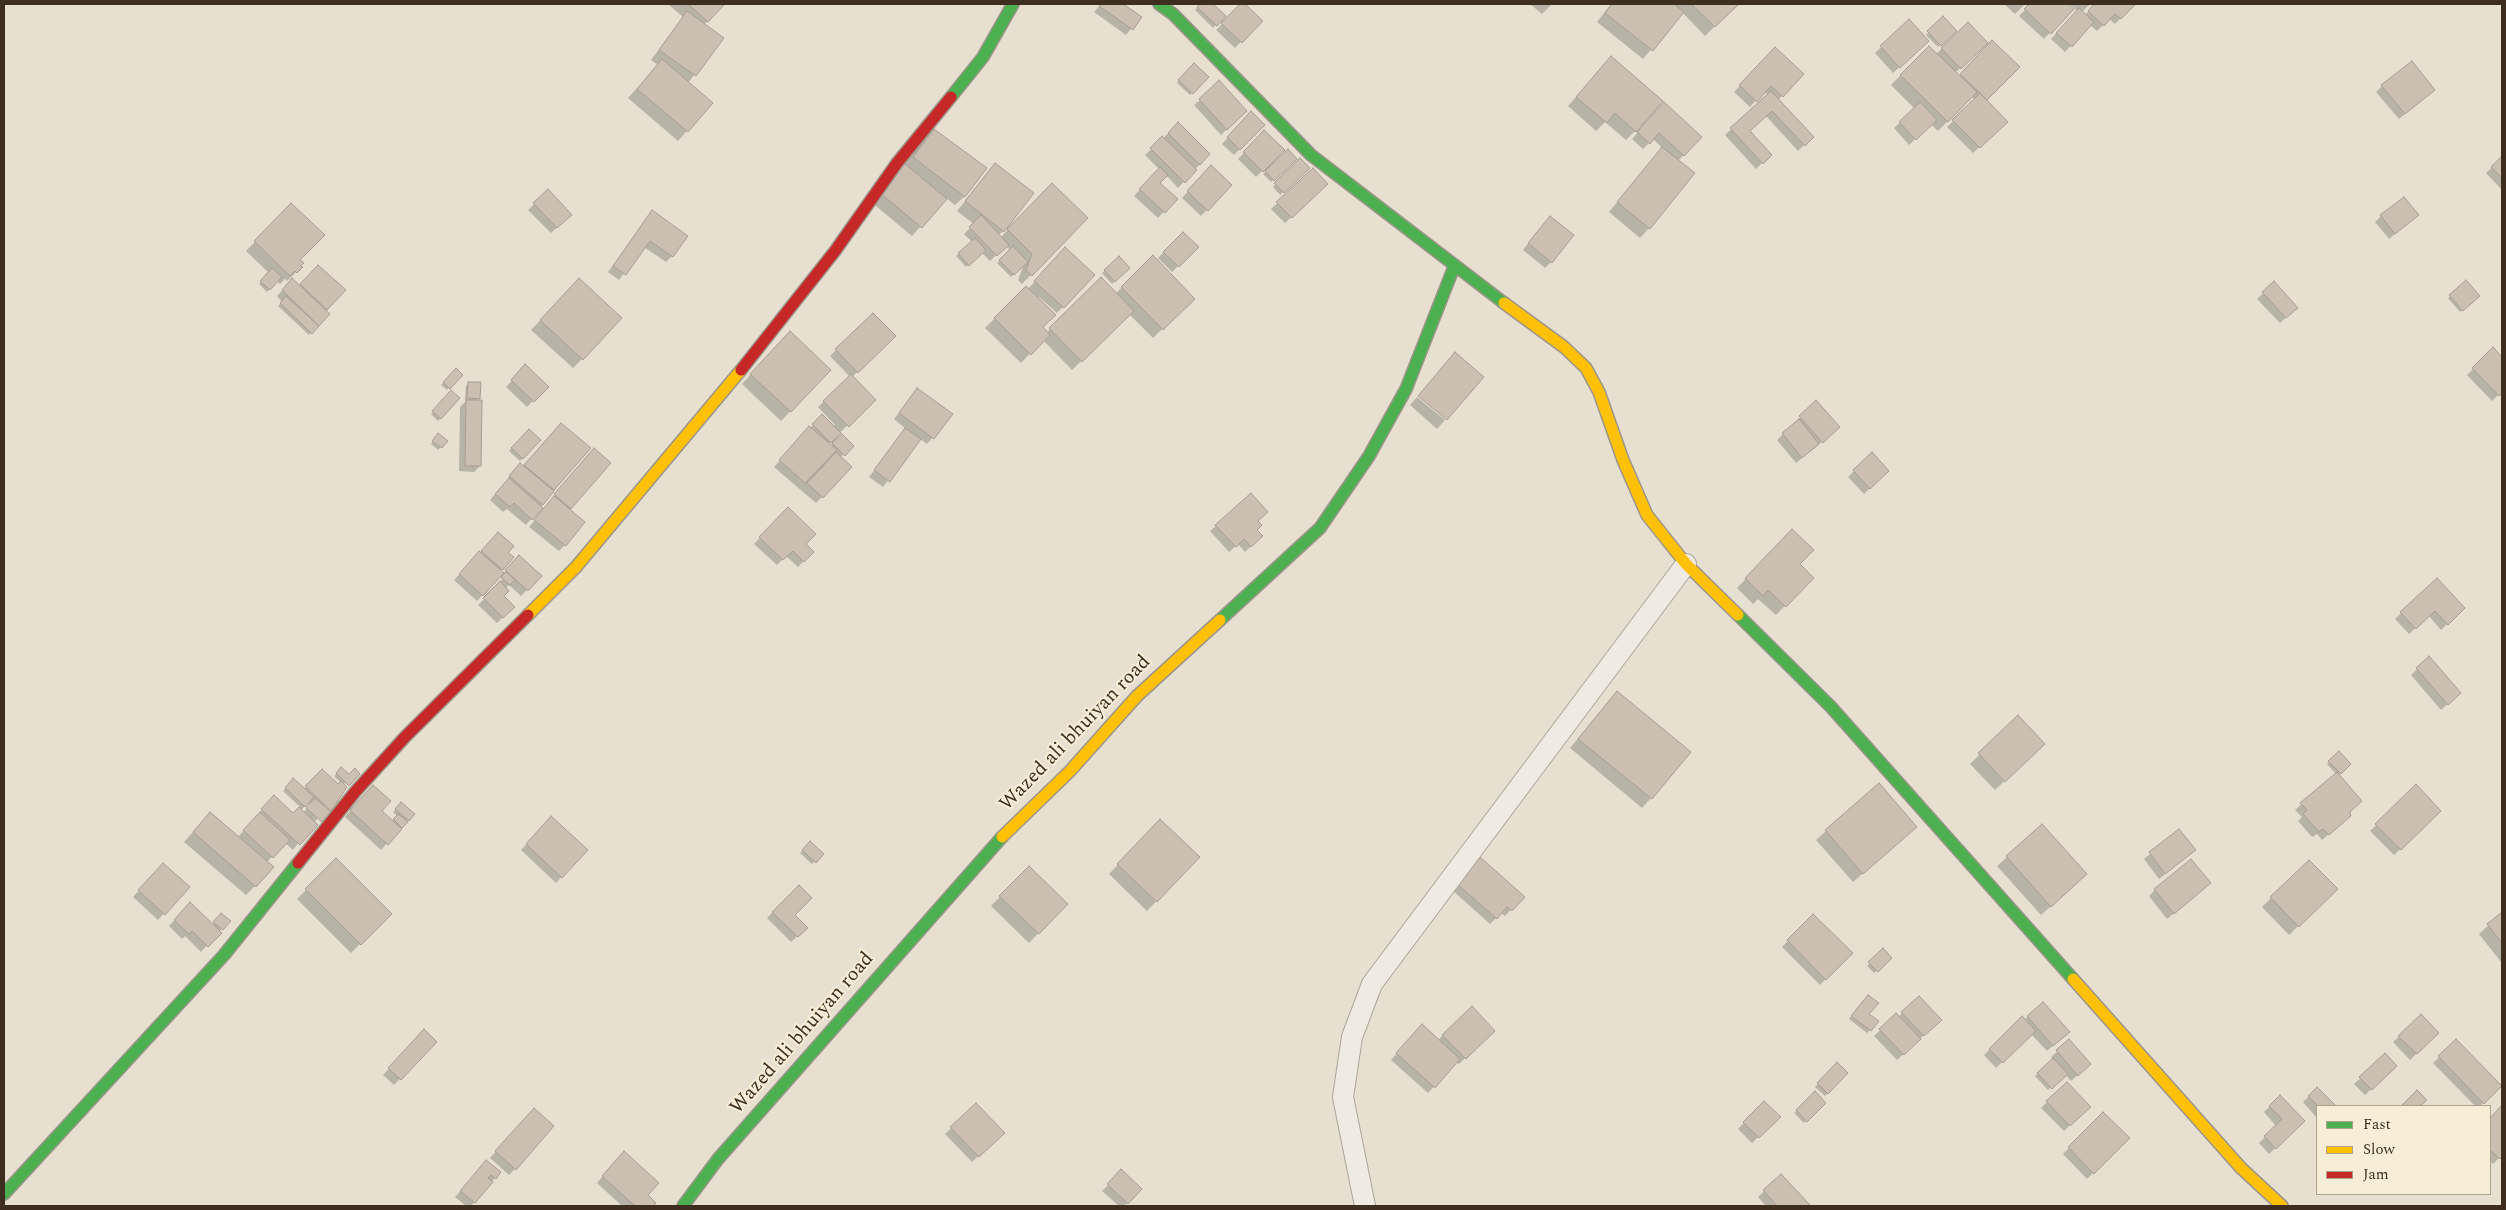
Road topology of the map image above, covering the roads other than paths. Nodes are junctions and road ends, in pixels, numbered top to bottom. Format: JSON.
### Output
{"nodes":[{"id":1,"x":1013,"y":4,"type":"edge"},
{"id":2,"x":1160,"y":4,"type":"edge"},
{"id":3,"x":1454,"y":267,"type":"junction"},
{"id":4,"x":1686,"y":564,"type":"junction"},
{"id":5,"x":4,"y":1194,"type":"edge"},
{"id":6,"x":683,"y":1206,"type":"edge"},
{"id":7,"x":1364,"y":1206,"type":"edge"},
{"id":8,"x":2282,"y":1206,"type":"edge"}],
"edges":[{"from":1,"to":5,"type":"street"},
{"from":2,"to":3,"type":"street"},
{"from":3,"to":4,"type":"street"},
{"from":3,"to":6,"type":"street","name":"Wazed ali bhuiyan road"},
{"from":4,"to":7,"type":"street"},
{"from":4,"to":8,"type":"street"}]}
